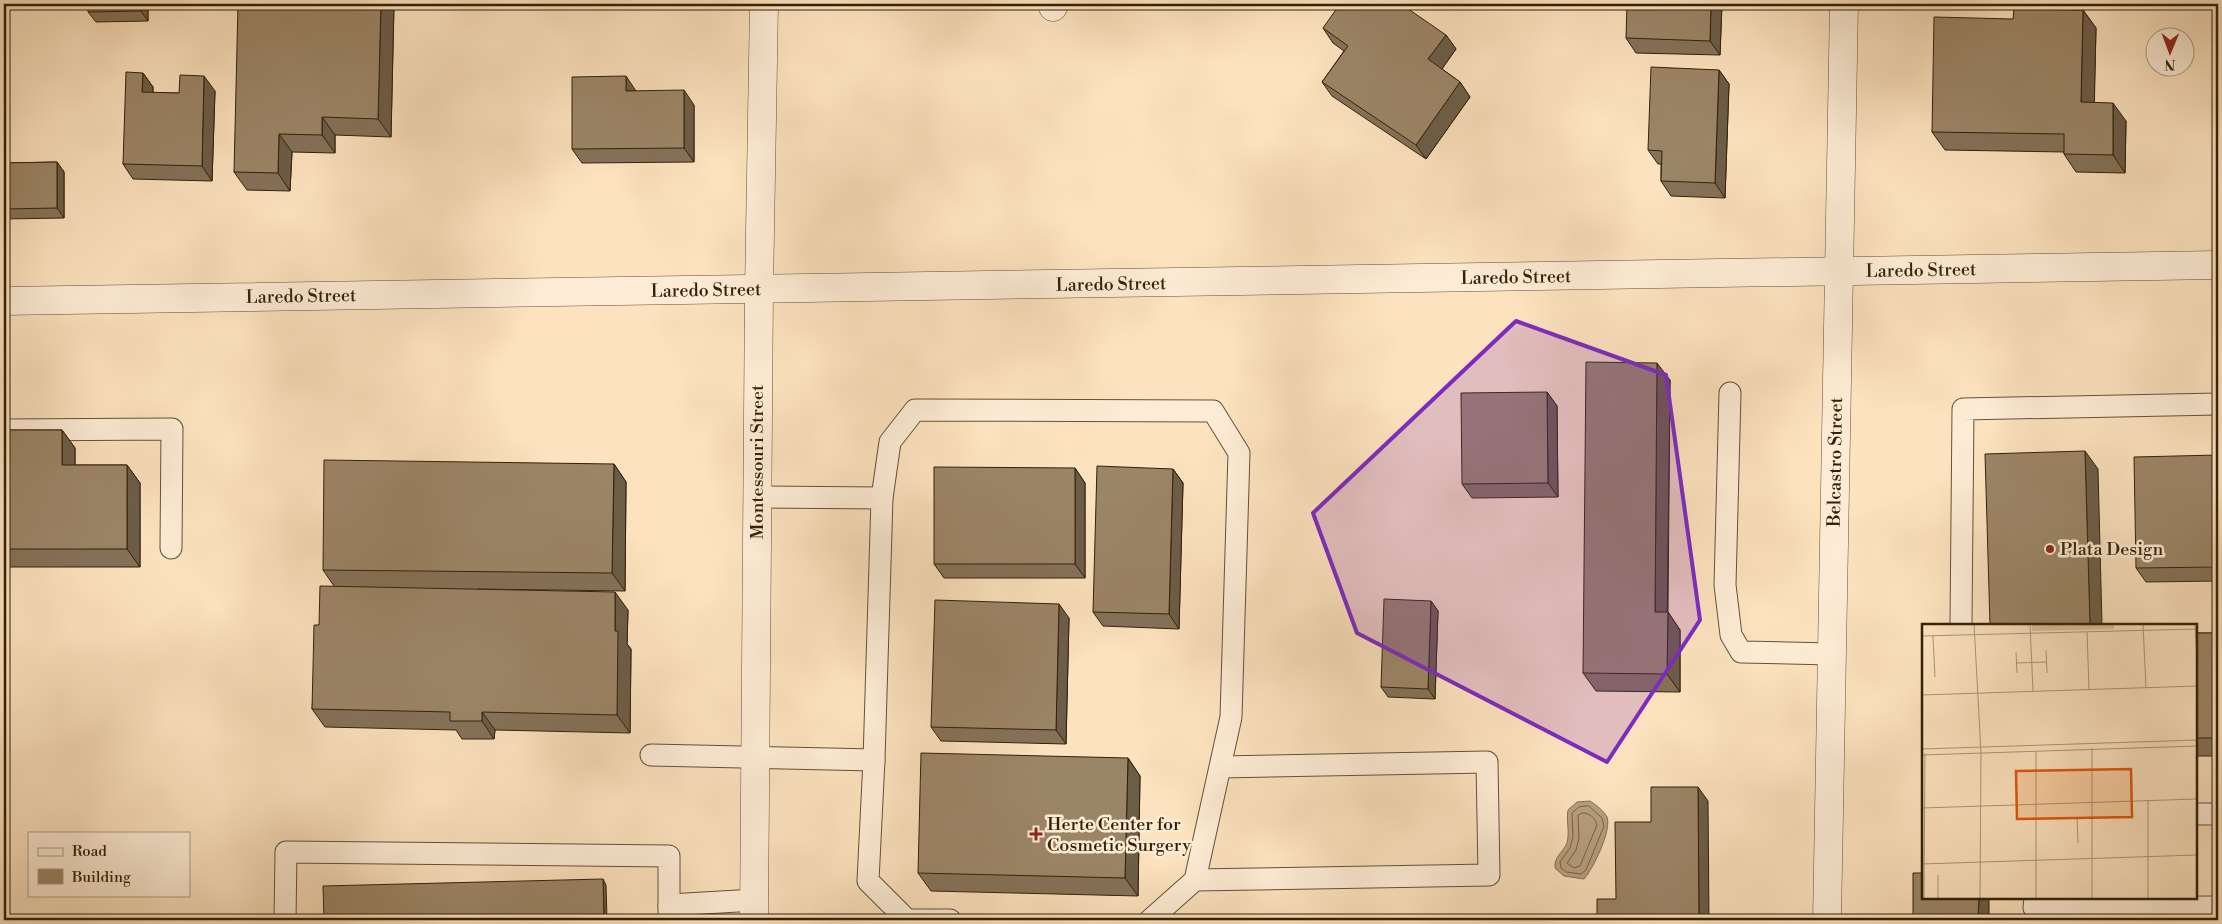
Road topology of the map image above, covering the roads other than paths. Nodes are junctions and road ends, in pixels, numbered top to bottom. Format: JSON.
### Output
{"nodes":[{"id":1,"x":764,"y":4,"type":"edge"},
{"id":2,"x":1844,"y":4,"type":"edge"},
{"id":3,"x":2218,"y":265,"type":"edge"},
{"id":4,"x":1838,"y":271,"type":"junction"},
{"id":5,"x":758,"y":290,"type":"junction"},
{"id":6,"x":4,"y":301,"type":"edge"},
{"id":7,"x":1730,"y":393,"type":"dead end"},
{"id":8,"x":2218,"y":404,"type":"edge"},
{"id":9,"x":4,"y":430,"type":"edge"},
{"id":10,"x":757,"y":498,"type":"junction"},
{"id":11,"x":882,"y":498,"type":"junction"},
{"id":12,"x":171,"y":548,"type":"dead end"},
{"id":13,"x":1961,"y":624,"type":"edge"},
{"id":14,"x":1831,"y":654,"type":"junction"},
{"id":15,"x":651,"y":755,"type":"dead end"},
{"id":16,"x":756,"y":756,"type":"junction"},
{"id":17,"x":874,"y":760,"type":"junction"},
{"id":18,"x":1221,"y":767,"type":"junction"},
{"id":19,"x":2197,"y":814,"type":"edge"},
{"id":20,"x":2218,"y":814,"type":"edge"},
{"id":21,"x":1195,"y":880,"type":"junction"},
{"id":22,"x":2035,"y":899,"type":"edge"},
{"id":23,"x":2218,"y":907,"type":"edge"},
{"id":24,"x":754,"y":910,"type":"edge"},
{"id":25,"x":669,"y":913,"type":"edge"},
{"id":26,"x":285,"y":920,"type":"edge"},
{"id":27,"x":950,"y":920,"type":"edge"},
{"id":28,"x":1150,"y":920,"type":"edge"},
{"id":29,"x":1827,"y":920,"type":"edge"}],
"edges":[{"from":1,"to":5,"type":"street","name":"Montessouri Street"},
{"from":2,"to":4,"type":"street","name":"Belcastro Street"},
{"from":3,"to":4,"type":"street","name":"Laredo Street"},
{"from":4,"to":5,"type":"street","name":"Laredo Street"},
{"from":4,"to":14,"type":"street","name":"Belcastro Street"},
{"from":5,"to":6,"type":"street","name":"Laredo Street"},
{"from":5,"to":10,"type":"street","name":"Montessouri Street"},
{"from":7,"to":14,"type":"lane"},
{"from":8,"to":13,"type":"lane"},
{"from":9,"to":12,"type":"lane"},
{"from":10,"to":11,"type":"lane"},
{"from":10,"to":16,"type":"street","name":"Montessouri Street"},
{"from":11,"to":17,"type":"lane"},
{"from":11,"to":18,"type":"lane"},
{"from":14,"to":29,"type":"street","name":"Belcastro Street"},
{"from":15,"to":16,"type":"lane"},
{"from":16,"to":17,"type":"lane"},
{"from":16,"to":24,"type":"street","name":"Montessouri Street"},
{"from":17,"to":27,"type":"lane"},
{"from":18,"to":21,"type":"lane"},
{"from":18,"to":21,"type":"lane"},
{"from":19,"to":20,"type":"lane"},
{"from":21,"to":28,"type":"lane"},
{"from":22,"to":23,"type":"lane"},
{"from":24,"to":25,"type":"lane"},
{"from":25,"to":26,"type":"lane"}]}
